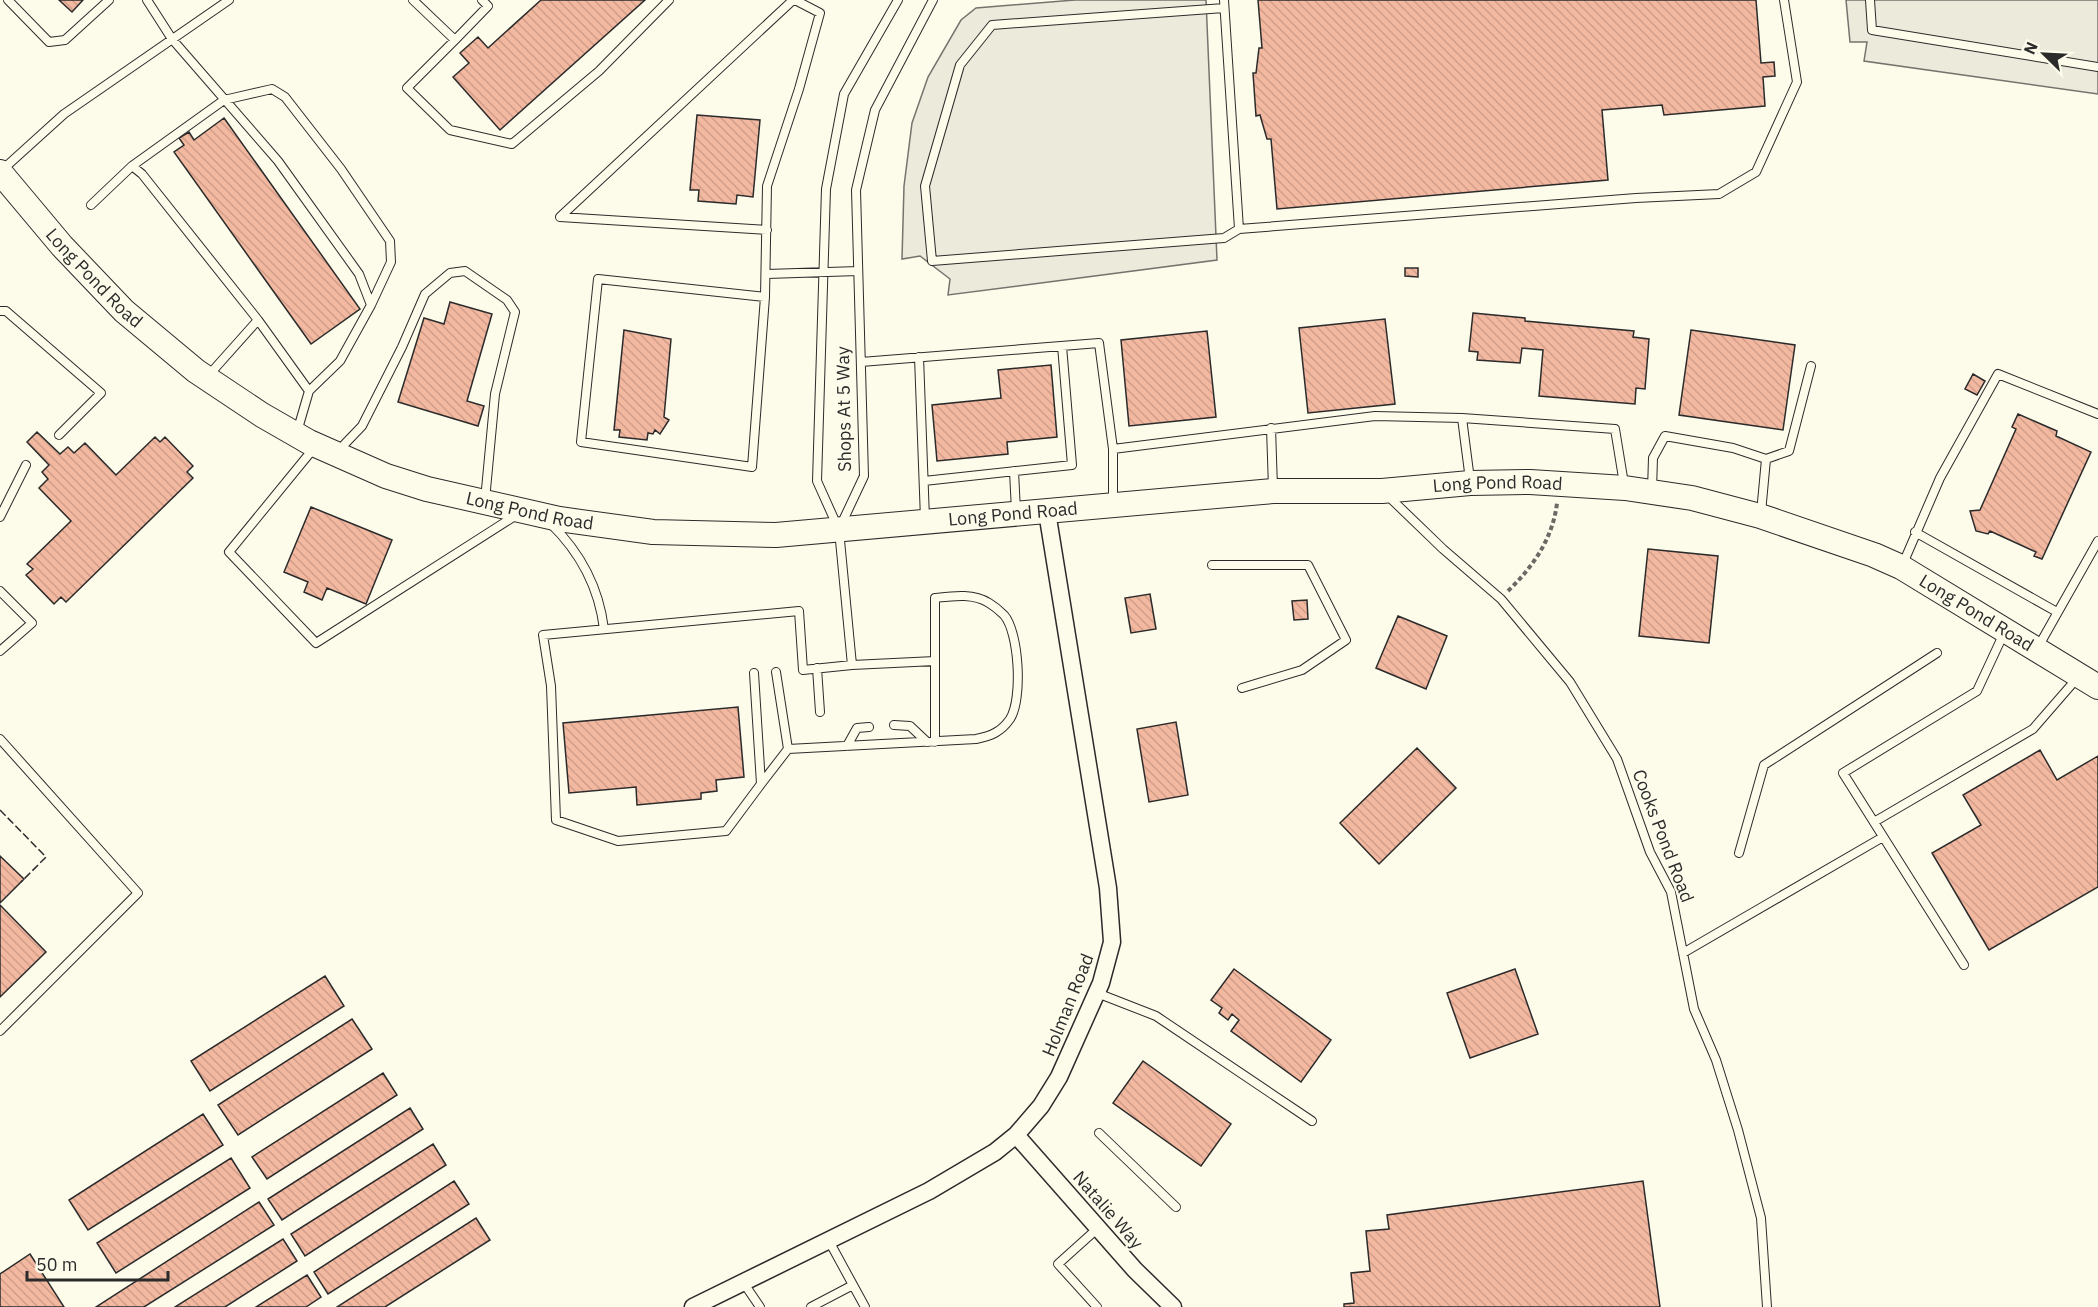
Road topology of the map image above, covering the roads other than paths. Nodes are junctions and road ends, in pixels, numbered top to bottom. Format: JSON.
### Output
{"nodes":[{"id":1,"x":8,"y":0,"type":"edge"},
{"id":2,"x":109,"y":0,"type":"edge"},
{"id":3,"x":147,"y":0,"type":"edge"},
{"id":4,"x":228,"y":0,"type":"edge"},
{"id":5,"x":413,"y":0,"type":"edge"},
{"id":6,"x":482,"y":0,"type":"edge"},
{"id":7,"x":669,"y":0,"type":"edge"},
{"id":8,"x":794,"y":0,"type":"edge"},
{"id":9,"x":898,"y":0,"type":"edge"},
{"id":10,"x":933,"y":0,"type":"edge"},
{"id":11,"x":1784,"y":0,"type":"edge"},
{"id":12,"x":1870,"y":0,"type":"edge"},
{"id":13,"x":1224,"y":4,"type":"edge"},
{"id":14,"x":172,"y":39,"type":"junction"},
{"id":15,"x":454,"y":40,"type":"junction"},
{"id":16,"x":2098,"y":67,"type":"edge"},
{"id":17,"x":224,"y":100,"type":"junction"},
{"id":18,"x":132,"y":166,"type":"junction"},
{"id":19,"x":0,"y":172,"type":"edge"},
{"id":20,"x":91,"y":205,"type":"dead end"},
{"id":21,"x":1239,"y":229,"type":"junction"},
{"id":22,"x":767,"y":230,"type":"junction"},
{"id":23,"x":823,"y":271,"type":"junction"},
{"id":24,"x":858,"y":271,"type":"junction"},
{"id":25,"x":767,"y":274,"type":"junction"},
{"id":26,"x":765,"y":297,"type":"junction"},
{"id":27,"x":371,"y":305,"type":"junction"},
{"id":28,"x":0,"y":311,"type":"edge"},
{"id":29,"x":258,"y":320,"type":"junction"},
{"id":30,"x":1062,"y":346,"type":"junction"},
{"id":31,"x":919,"y":357,"type":"junction"},
{"id":32,"x":861,"y":362,"type":"junction"},
{"id":33,"x":1811,"y":366,"type":"dead end"},
{"id":34,"x":206,"y":378,"type":"junction"},
{"id":35,"x":309,"y":392,"type":"junction"},
{"id":36,"x":2098,"y":414,"type":"edge"},
{"id":37,"x":1462,"y":418,"type":"junction"},
{"id":38,"x":1270,"y":428,"type":"junction"},
{"id":39,"x":59,"y":435,"type":"dead end"},
{"id":40,"x":316,"y":444,"type":"junction"},
{"id":41,"x":1113,"y":449,"type":"junction"},
{"id":42,"x":1766,"y":459,"type":"junction"},
{"id":43,"x":26,"y":465,"type":"dead end"},
{"id":44,"x":1014,"y":471,"type":"junction"},
{"id":45,"x":924,"y":481,"type":"junction"},
{"id":46,"x":1470,"y":483,"type":"junction"},
{"id":47,"x":1625,"y":488,"type":"junction"},
{"id":48,"x":1273,"y":491,"type":"junction"},
{"id":49,"x":1382,"y":491,"type":"junction"},
{"id":50,"x":1652,"y":491,"type":"junction"},
{"id":51,"x":484,"y":502,"type":"junction"},
{"id":52,"x":1113,"y":505,"type":"junction"},
{"id":53,"x":532,"y":512,"type":"junction"},
{"id":54,"x":1047,"y":512,"type":"junction"},
{"id":55,"x":1016,"y":514,"type":"junction"},
{"id":56,"x":1760,"y":516,"type":"junction"},
{"id":57,"x":0,"y":517,"type":"edge"},
{"id":58,"x":926,"y":522,"type":"junction"},
{"id":59,"x":839,"y":530,"type":"junction"},
{"id":60,"x":1915,"y":532,"type":"junction"},
{"id":61,"x":2098,"y":541,"type":"edge"},
{"id":62,"x":1212,"y":565,"type":"dead end"},
{"id":63,"x":1901,"y":567,"type":"junction"},
{"id":64,"x":0,"y":591,"type":"edge"},
{"id":65,"x":2056,"y":612,"type":"junction"},
{"id":66,"x":604,"y":630,"type":"junction"},
{"id":67,"x":2006,"y":630,"type":"junction"},
{"id":68,"x":2037,"y":649,"type":"junction"},
{"id":69,"x":0,"y":651,"type":"edge"},
{"id":70,"x":1936,"y":653,"type":"dead end"},
{"id":71,"x":934,"y":661,"type":"junction"},
{"id":72,"x":852,"y":664,"type":"junction"},
{"id":73,"x":817,"y":668,"type":"junction"},
{"id":74,"x":776,"y":672,"type":"dead end"},
{"id":75,"x":754,"y":673,"type":"dead end"},
{"id":76,"x":2093,"y":683,"type":"edge"},
{"id":77,"x":1242,"y":688,"type":"dead end"},
{"id":78,"x":820,"y":712,"type":"dead end"},
{"id":79,"x":894,"y":725,"type":"dead end"},
{"id":80,"x":870,"y":727,"type":"dead end"},
{"id":81,"x":0,"y":740,"type":"edge"},
{"id":82,"x":931,"y":742,"type":"junction"},
{"id":83,"x":847,"y":746,"type":"junction"},
{"id":84,"x":788,"y":749,"type":"junction"},
{"id":85,"x":761,"y":784,"type":"junction"},
{"id":86,"x":1874,"y":822,"type":"junction"},
{"id":87,"x":1883,"y":837,"type":"junction"},
{"id":88,"x":1739,"y":854,"type":"dead end"},
{"id":89,"x":1683,"y":953,"type":"junction"},
{"id":90,"x":1964,"y":965,"type":"dead end"},
{"id":91,"x":1097,"y":993,"type":"junction"},
{"id":92,"x":0,"y":1031,"type":"edge"},
{"id":93,"x":1312,"y":1121,"type":"dead end"},
{"id":94,"x":1099,"y":1133,"type":"dead end"},
{"id":95,"x":1016,"y":1135,"type":"junction"},
{"id":96,"x":1176,"y":1207,"type":"dead end"},
{"id":97,"x":1098,"y":1228,"type":"junction"},
{"id":98,"x":829,"y":1241,"type":"junction"},
{"id":99,"x":743,"y":1282,"type":"junction"},
{"id":100,"x":853,"y":1285,"type":"junction"},
{"id":101,"x":697,"y":1306,"type":"edge"},
{"id":102,"x":760,"y":1307,"type":"edge"},
{"id":103,"x":811,"y":1307,"type":"edge"},
{"id":104,"x":865,"y":1307,"type":"edge"},
{"id":105,"x":1097,"y":1307,"type":"edge"},
{"id":106,"x":1173,"y":1307,"type":"edge"},
{"id":107,"x":1767,"y":1307,"type":"edge"}],
"edges":[{"from":1,"to":2,"type":"lane"},
{"from":3,"to":14,"type":"lane"},
{"from":4,"to":14,"type":"lane"},
{"from":5,"to":15,"type":"lane"},
{"from":6,"to":15,"type":"lane"},
{"from":7,"to":15,"type":"lane"},
{"from":8,"to":22,"type":"lane"},
{"from":8,"to":22,"type":"lane"},
{"from":9,"to":23,"type":"lane","name":"Shops At 5 Way"},
{"from":10,"to":24,"type":"lane","name":"Shops At 5 Way"},
{"from":11,"to":21,"type":"lane"},
{"from":12,"to":16,"type":"lane"},
{"from":13,"to":21,"type":"lane"},
{"from":13,"to":21,"type":"lane"},
{"from":14,"to":17,"type":"lane"},
{"from":14,"to":19,"type":"lane"},
{"from":17,"to":18,"type":"lane"},
{"from":17,"to":27,"type":"lane"},
{"from":17,"to":27,"type":"lane"},
{"from":18,"to":20,"type":"lane"},
{"from":18,"to":29,"type":"lane"},
{"from":19,"to":34,"type":"street","name":"Long Pond Road"},
{"from":22,"to":25,"type":"lane"},
{"from":23,"to":24,"type":"lane"},
{"from":23,"to":25,"type":"lane"},
{"from":23,"to":59,"type":"lane","name":"Shops At 5 Way"},
{"from":24,"to":32,"type":"lane","name":"Shops At 5 Way"},
{"from":25,"to":26,"type":"lane"},
{"from":26,"to":26,"type":"lane"},
{"from":27,"to":35,"type":"lane"},
{"from":28,"to":39,"type":"lane"},
{"from":29,"to":34,"type":"lane"},
{"from":29,"to":35,"type":"lane"},
{"from":30,"to":31,"type":"lane"},
{"from":30,"to":41,"type":"lane"},
{"from":30,"to":44,"type":"lane"},
{"from":31,"to":32,"type":"lane"},
{"from":31,"to":45,"type":"lane"},
{"from":32,"to":59,"type":"lane","name":"Shops At 5 Way"},
{"from":33,"to":42,"type":"lane"},
{"from":34,"to":40,"type":"street","name":"Long Pond Road"},
{"from":35,"to":40,"type":"lane"},
{"from":36,"to":60,"type":"lane"},
{"from":37,"to":38,"type":"lane"},
{"from":37,"to":46,"type":"lane"},
{"from":37,"to":47,"type":"lane"},
{"from":38,"to":41,"type":"lane"},
{"from":38,"to":48,"type":"lane"},
{"from":40,"to":51,"type":"street","name":"Long Pond Road"},
{"from":40,"to":51,"type":"lane"},
{"from":40,"to":53,"type":"lane"},
{"from":41,"to":52,"type":"lane"},
{"from":42,"to":50,"type":"lane"},
{"from":42,"to":56,"type":"lane"},
{"from":43,"to":57,"type":"lane"},
{"from":44,"to":45,"type":"lane"},
{"from":44,"to":55,"type":"lane"},
{"from":45,"to":58,"type":"lane"},
{"from":46,"to":47,"type":"street","name":"Long Pond Road"},
{"from":46,"to":49,"type":"street","name":"Long Pond Road"},
{"from":47,"to":50,"type":"street","name":"Long Pond Road"},
{"from":48,"to":49,"type":"street","name":"Long Pond Road"},
{"from":48,"to":52,"type":"street","name":"Long Pond Road"},
{"from":49,"to":89,"type":"lane","name":"Cooks Pond Road"},
{"from":50,"to":56,"type":"street","name":"Long Pond Road"},
{"from":51,"to":53,"type":"street","name":"Long Pond Road"},
{"from":52,"to":54,"type":"street","name":"Long Pond Road"},
{"from":53,"to":59,"type":"street","name":"Long Pond Road"},
{"from":53,"to":66,"type":"lane"},
{"from":54,"to":55,"type":"street","name":"Long Pond Road"},
{"from":54,"to":91,"type":"street","name":"Holman Road"},
{"from":55,"to":58,"type":"street","name":"Long Pond Road"},
{"from":56,"to":63,"type":"street","name":"Long Pond Road"},
{"from":58,"to":59,"type":"street","name":"Long Pond Road"},
{"from":59,"to":72,"type":"lane"},
{"from":60,"to":63,"type":"lane"},
{"from":60,"to":65,"type":"lane"},
{"from":61,"to":65,"type":"lane"},
{"from":62,"to":77,"type":"lane"},
{"from":63,"to":67,"type":"street","name":"Long Pond Road"},
{"from":64,"to":69,"type":"lane"},
{"from":65,"to":68,"type":"lane"},
{"from":66,"to":73,"type":"lane"},
{"from":66,"to":85,"type":"lane"},
{"from":67,"to":68,"type":"street","name":"Long Pond Road"},
{"from":67,"to":86,"type":"lane"},
{"from":68,"to":76,"type":"street","name":"Long Pond Road"},
{"from":70,"to":88,"type":"lane"},
{"from":71,"to":72,"type":"lane"},
{"from":71,"to":82,"type":"lane"},
{"from":71,"to":82,"type":"lane"},
{"from":72,"to":73,"type":"lane"},
{"from":73,"to":78,"type":"lane"},
{"from":74,"to":84,"type":"lane"},
{"from":75,"to":85,"type":"lane"},
{"from":76,"to":86,"type":"lane"},
{"from":79,"to":82,"type":"lane"},
{"from":80,"to":83,"type":"lane"},
{"from":81,"to":92,"type":"lane"},
{"from":82,"to":83,"type":"lane"},
{"from":83,"to":84,"type":"lane"},
{"from":84,"to":85,"type":"lane"},
{"from":86,"to":87,"type":"lane"},
{"from":87,"to":89,"type":"lane"},
{"from":87,"to":90,"type":"lane"},
{"from":89,"to":107,"type":"lane","name":"Cooks Pond Road"},
{"from":91,"to":93,"type":"lane"},
{"from":91,"to":95,"type":"street","name":"Holman Road"},
{"from":94,"to":96,"type":"lane"},
{"from":95,"to":97,"type":"street","name":"Natalie Way"},
{"from":95,"to":98,"type":"street","name":"Holman Road"},
{"from":97,"to":105,"type":"lane"},
{"from":97,"to":106,"type":"street","name":"Natalie Way"},
{"from":98,"to":99,"type":"street","name":"Holman Road"},
{"from":98,"to":100,"type":"lane"},
{"from":99,"to":101,"type":"street","name":"Holman Road"},
{"from":99,"to":102,"type":"lane"},
{"from":100,"to":103,"type":"lane"},
{"from":100,"to":104,"type":"lane"}]}
